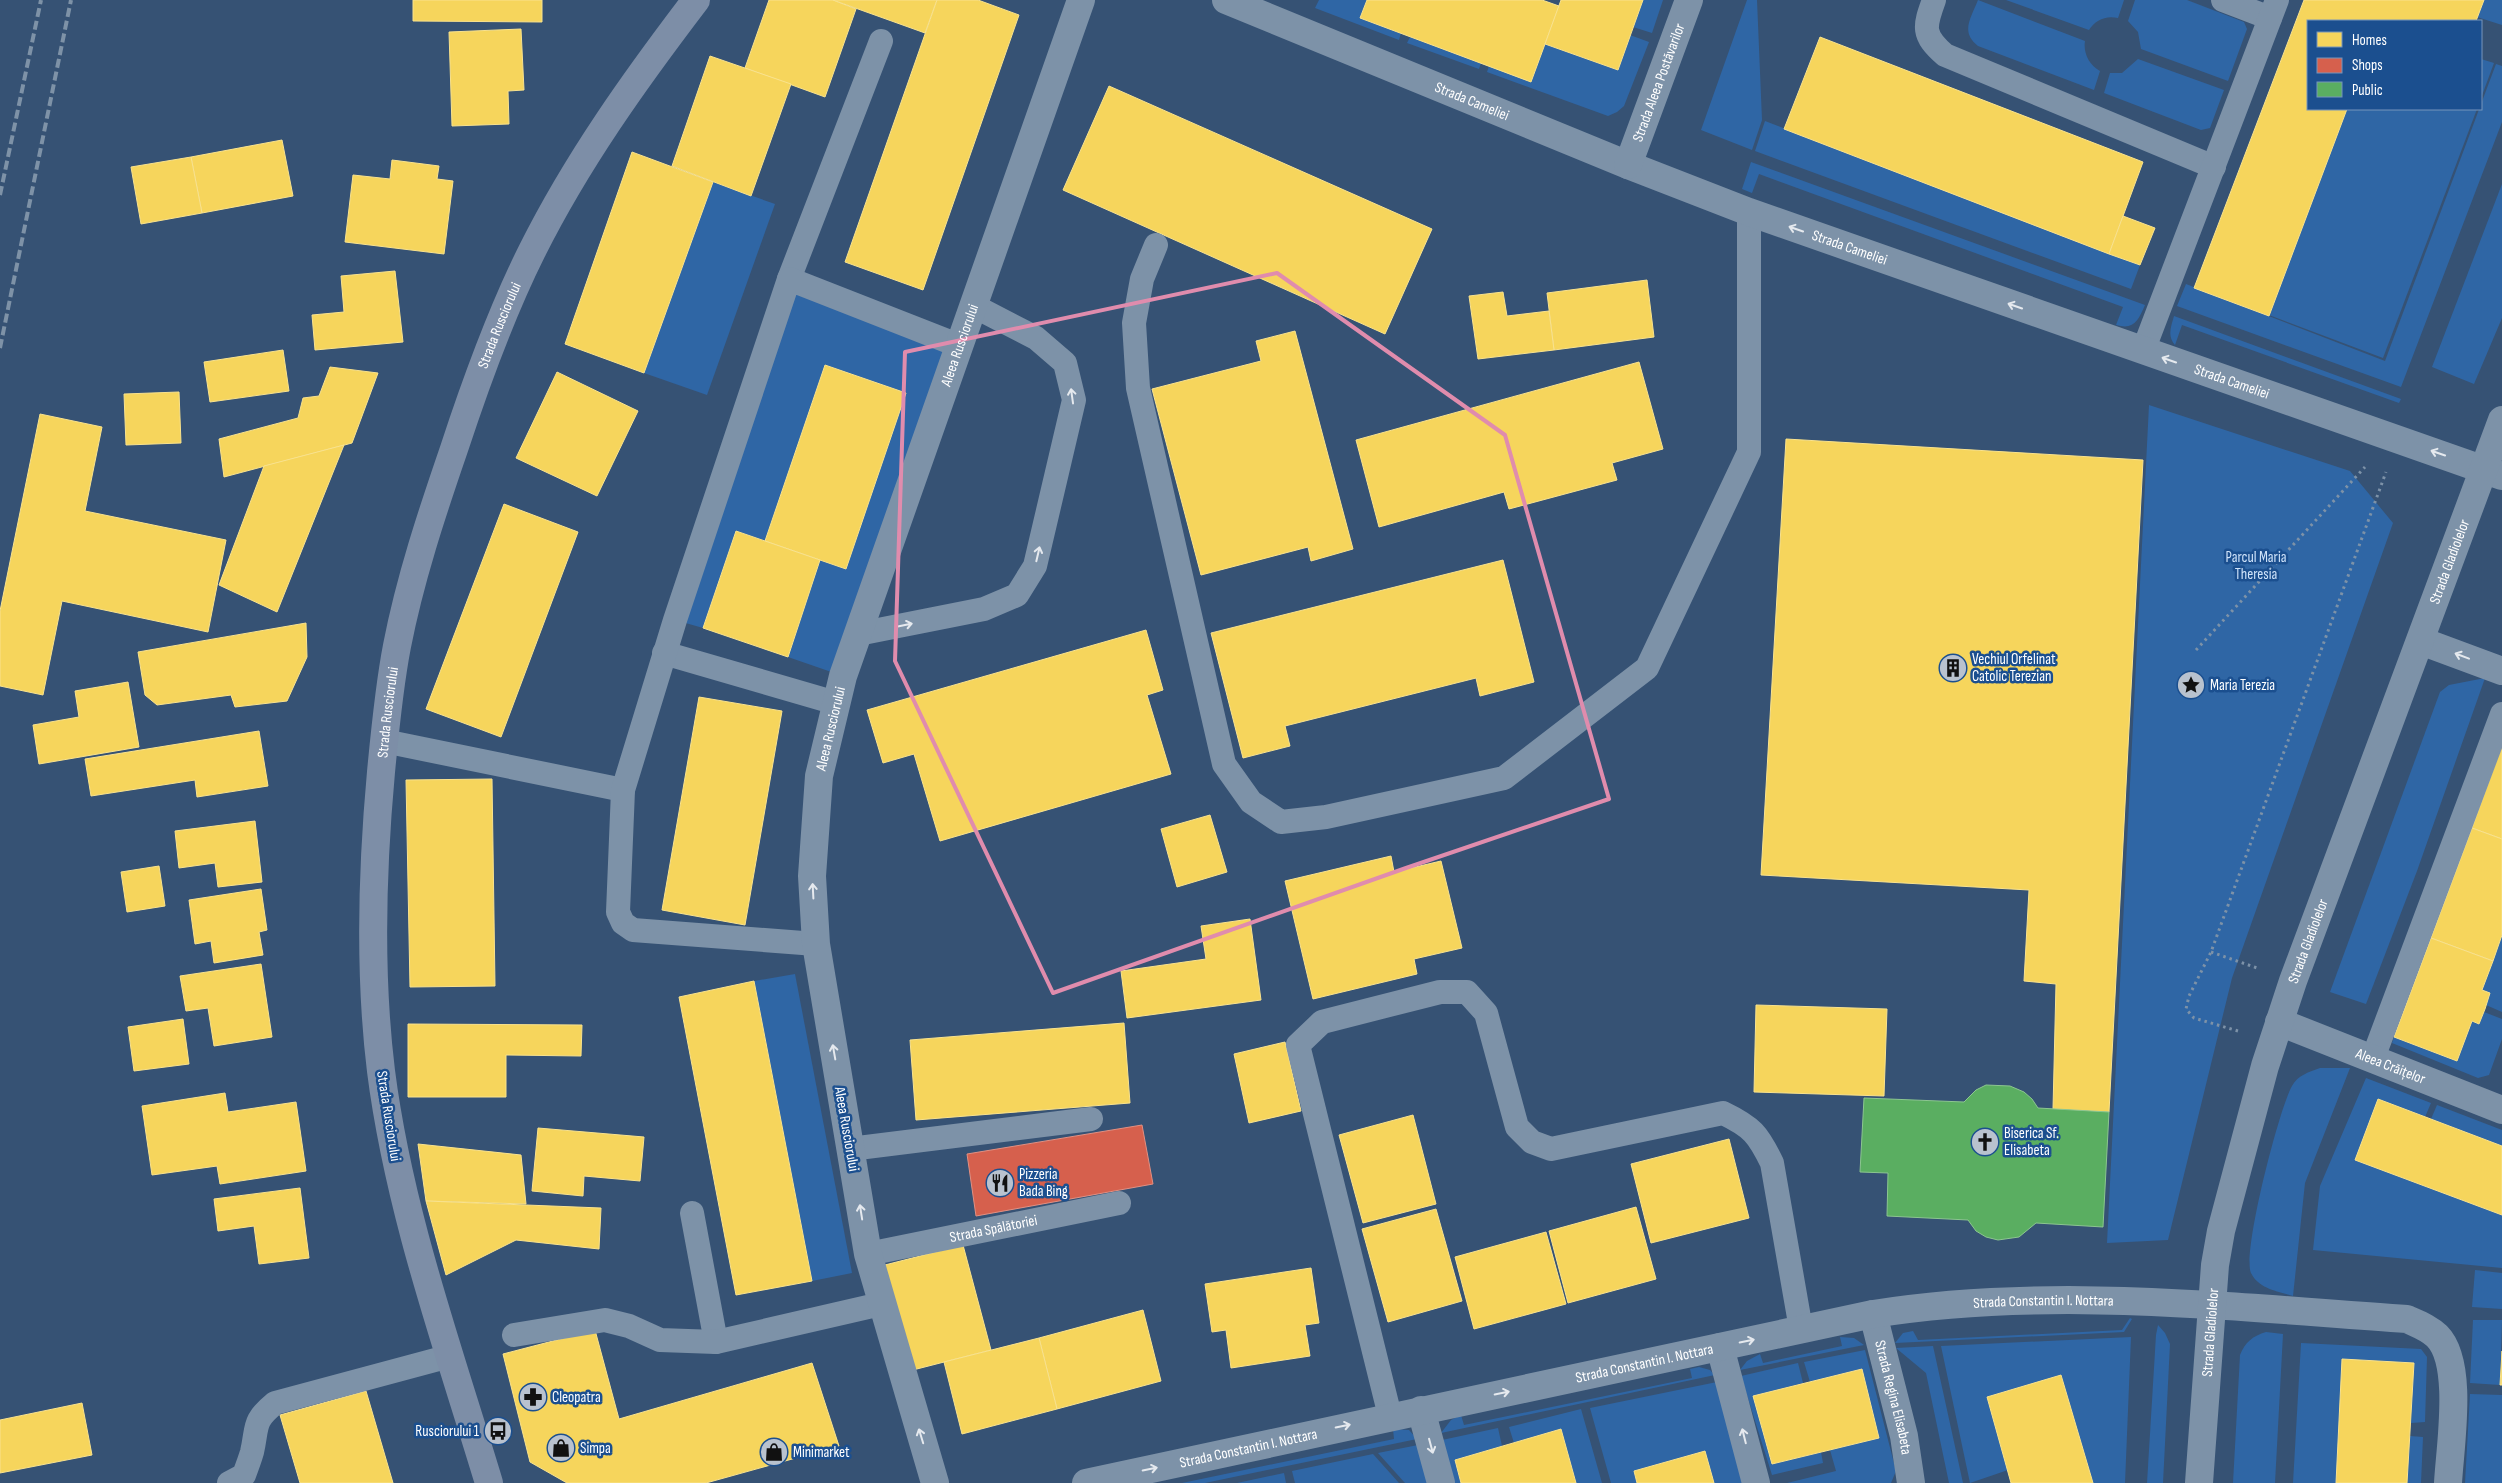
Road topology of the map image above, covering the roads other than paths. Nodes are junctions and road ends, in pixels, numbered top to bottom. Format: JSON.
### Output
{"nodes":[{"id":1,"x":696,"y":0,"type":"edge"},
{"id":2,"x":1081,"y":0,"type":"edge"},
{"id":3,"x":1689,"y":0,"type":"edge"},
{"id":4,"x":1934,"y":0,"type":"edge"},
{"id":5,"x":2223,"y":0,"type":"edge"},
{"id":6,"x":1234,"y":2,"type":"edge"},
{"id":7,"x":2274,"y":9,"type":"edge"},
{"id":8,"x":881,"y":41,"type":"dead end"},
{"id":9,"x":1628,"y":165,"type":"junction"},
{"id":10,"x":2214,"y":167,"type":"junction"},
{"id":11,"x":1749,"y":212,"type":"junction"},
{"id":12,"x":1156,"y":245,"type":"dead end"},
{"id":13,"x":789,"y":279,"type":"junction"},
{"id":14,"x":974,"y":306,"type":"junction"},
{"id":15,"x":960,"y":346,"type":"junction"},
{"id":16,"x":2143,"y":351,"type":"junction"},
{"id":17,"x":2502,"y":420,"type":"edge"},
{"id":18,"x":2493,"y":472,"type":"edge"},
{"id":19,"x":858,"y":634,"type":"junction"},
{"id":20,"x":2421,"y":640,"type":"junction"},
{"id":21,"x":664,"y":652,"type":"junction"},
{"id":22,"x":2502,"y":671,"type":"edge"},
{"id":23,"x":836,"y":703,"type":"junction"},
{"id":24,"x":2502,"y":714,"type":"edge"},
{"id":25,"x":384,"y":741,"type":"junction"},
{"id":26,"x":622,"y":790,"type":"junction"},
{"id":27,"x":816,"y":944,"type":"junction"},
{"id":28,"x":2275,"y":1032,"type":"junction"},
{"id":29,"x":2373,"y":1058,"type":"junction"},
{"id":30,"x":2502,"y":1110,"type":"edge"},
{"id":31,"x":1091,"y":1119,"type":"dead end"},
{"id":32,"x":850,"y":1149,"type":"junction"},
{"id":33,"x":1119,"y":1203,"type":"dead end"},
{"id":34,"x":692,"y":1213,"type":"dead end"},
{"id":35,"x":868,"y":1254,"type":"junction"},
{"id":36,"x":881,"y":1304,"type":"junction"},
{"id":37,"x":2210,"y":1306,"type":"junction"},
{"id":38,"x":1873,"y":1314,"type":"junction"},
{"id":39,"x":1801,"y":1329,"type":"junction"},
{"id":40,"x":514,"y":1335,"type":"dead end"},
{"id":41,"x":716,"y":1342,"type":"junction"},
{"id":42,"x":1720,"y":1347,"type":"junction"},
{"id":43,"x":450,"y":1356,"type":"junction"},
{"id":44,"x":1421,"y":1410,"type":"junction"},
{"id":45,"x":1390,"y":1416,"type":"junction"},
{"id":46,"x":1117,"y":1480,"type":"edge"},
{"id":47,"x":229,"y":1483,"type":"edge"},
{"id":48,"x":489,"y":1483,"type":"edge"},
{"id":49,"x":935,"y":1483,"type":"edge"},
{"id":50,"x":1086,"y":1483,"type":"edge"},
{"id":51,"x":1441,"y":1483,"type":"edge"},
{"id":52,"x":1756,"y":1483,"type":"edge"},
{"id":53,"x":1911,"y":1483,"type":"edge"},
{"id":54,"x":2199,"y":1483,"type":"edge"},
{"id":55,"x":2448,"y":1483,"type":"edge"}],
"edges":[{"from":1,"to":25,"type":"main road","name":"Strada Rusciorului"},
{"from":2,"to":14,"type":"street","name":"Aleea Rusciorului"},
{"from":3,"to":9,"type":"street","name":"Strada Aleea Postăvarilor"},
{"from":4,"to":10,"type":"lane"},
{"from":5,"to":7,"type":"lane"},
{"from":6,"to":9,"type":"street","name":"Strada Cameliei"},
{"from":7,"to":10,"type":"lane"},
{"from":8,"to":13,"type":"lane"},
{"from":9,"to":11,"type":"street","name":"Strada Cameliei"},
{"from":10,"to":16,"type":"lane"},
{"from":11,"to":12,"type":"lane"},
{"from":16,"to":11,"type":"street","name":"Strada Cameliei","one_way":true},
{"from":13,"to":15,"type":"lane"},
{"from":13,"to":21,"type":"lane"},
{"from":14,"to":15,"type":"street","name":"Aleea Rusciorului"},
{"from":19,"to":14,"type":"lane","one_way":true},
{"from":15,"to":19,"type":"street","name":"Aleea Rusciorului"},
{"from":18,"to":16,"type":"street","name":"Strada Cameliei","one_way":true},
{"from":17,"to":18,"type":"street","name":"Strada Gladiolelor"},
{"from":18,"to":20,"type":"street","name":"Strada Gladiolelor"},
{"from":19,"to":23,"type":"street","name":"Aleea Rusciorului"},
{"from":22,"to":20,"type":"street","one_way":true},
{"from":20,"to":28,"type":"street","name":"Strada Gladiolelor"},
{"from":21,"to":23,"type":"lane"},
{"from":21,"to":26,"type":"lane"},
{"from":27,"to":23,"type":"street","name":"Aleea Rusciorului","one_way":true},
{"from":24,"to":29,"type":"lane"},
{"from":25,"to":26,"type":"lane"},
{"from":25,"to":43,"type":"main road","name":"Strada Rusciorului"},
{"from":26,"to":27,"type":"lane"},
{"from":32,"to":27,"type":"street","name":"Aleea Rusciorului","one_way":true},
{"from":28,"to":29,"type":"street","name":"Aleea Crăițelor"},
{"from":28,"to":37,"type":"street","name":"Strada Gladiolelor"},
{"from":29,"to":30,"type":"street","name":"Aleea Crăițelor"},
{"from":31,"to":32,"type":"lane"},
{"from":35,"to":32,"type":"street","name":"Aleea Rusciorului","one_way":true},
{"from":33,"to":35,"type":"lane","name":"Strada Spălătoriei"},
{"from":34,"to":41,"type":"lane"},
{"from":35,"to":36,"type":"street","name":"Aleea Rusciorului"},
{"from":36,"to":41,"type":"lane"},
{"from":49,"to":36,"type":"street","name":"Aleea Rusciorului","one_way":true},
{"from":37,"to":38,"type":"street","name":"Strada Constantin I. Nottara"},
{"from":37,"to":54,"type":"street","name":"Strada Gladiolelor"},
{"from":37,"to":55,"type":"street","name":"Strada Constantin I. Nottara"},
{"from":38,"to":39,"type":"street","name":"Strada Constantin I. Nottara"},
{"from":38,"to":53,"type":"street","name":"Strada Regina Elisabeta"},
{"from":42,"to":39,"type":"street","name":"Strada Constantin I. Nottara","one_way":true},
{"from":39,"to":45,"type":"lane"},
{"from":40,"to":41,"type":"lane"},
{"from":44,"to":42,"type":"street","name":"Strada Constantin I. Nottara","one_way":true},
{"from":52,"to":42,"type":"street","one_way":true},
{"from":43,"to":47,"type":"lane"},
{"from":43,"to":48,"type":"main road","name":"Strada Rusciorului"},
{"from":44,"to":45,"type":"street","name":"Strada Constantin I. Nottara"},
{"from":44,"to":51,"type":"street","one_way":true},
{"from":46,"to":45,"type":"street","name":"Strada Constantin I. Nottara","one_way":true},
{"from":46,"to":50,"type":"street","name":"Strada Constantin I. Nottara"}]}
